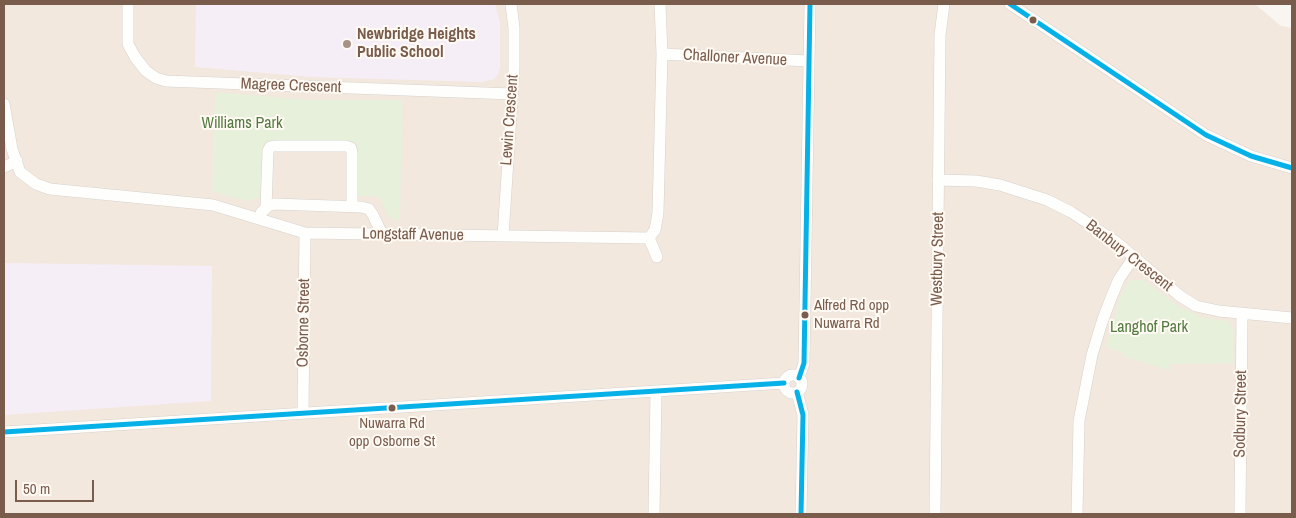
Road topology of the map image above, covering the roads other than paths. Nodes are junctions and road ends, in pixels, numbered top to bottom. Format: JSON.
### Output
{"nodes":[{"id":1,"x":128,"y":4,"type":"edge"},
{"id":2,"x":511,"y":4,"type":"edge"},
{"id":3,"x":660,"y":4,"type":"edge"},
{"id":4,"x":810,"y":4,"type":"edge"},
{"id":5,"x":944,"y":4,"type":"edge"},
{"id":6,"x":1010,"y":4,"type":"edge"},
{"id":7,"x":662,"y":54,"type":"junction"},
{"id":8,"x":809,"y":61,"type":"junction"},
{"id":9,"x":512,"y":94,"type":"junction"},
{"id":10,"x":4,"y":104,"type":"edge"},
{"id":11,"x":17,"y":161,"type":"junction"},
{"id":12,"x":4,"y":167,"type":"edge"},
{"id":13,"x":1292,"y":168,"type":"edge"},
{"id":14,"x":938,"y":180,"type":"junction"},
{"id":15,"x":352,"y":206,"type":"junction"},
{"id":16,"x":266,"y":208,"type":"junction"},
{"id":17,"x":258,"y":219,"type":"junction"},
{"id":18,"x":305,"y":233,"type":"junction"},
{"id":19,"x":382,"y":234,"type":"junction"},
{"id":20,"x":503,"y":236,"type":"junction"},
{"id":21,"x":649,"y":238,"type":"junction"},
{"id":22,"x":657,"y":257,"type":"dead end"},
{"id":23,"x":1134,"y":257,"type":"junction"},
{"id":24,"x":1242,"y":314,"type":"junction"},
{"id":25,"x":1292,"y":318,"type":"edge"},
{"id":26,"x":799,"y":378,"type":"junction"},
{"id":27,"x":784,"y":383,"type":"junction"},
{"id":28,"x":656,"y":390,"type":"junction"},
{"id":29,"x":797,"y":392,"type":"junction"},
{"id":30,"x":303,"y":413,"type":"junction"},
{"id":31,"x":4,"y":432,"type":"edge"},
{"id":32,"x":654,"y":514,"type":"edge"},
{"id":33,"x":801,"y":514,"type":"edge"},
{"id":34,"x":935,"y":514,"type":"edge"},
{"id":35,"x":1077,"y":514,"type":"edge"},
{"id":36,"x":1240,"y":514,"type":"edge"}],
"edges":[{"from":1,"to":9,"type":"street","name":"Magree Crescent"},
{"from":2,"to":9,"type":"street","name":"Lewin Crescent"},
{"from":3,"to":7,"type":"street"},
{"from":4,"to":8,"type":"street"},
{"from":5,"to":14,"type":"street","name":"Westbury Street"},
{"from":6,"to":13,"type":"street"},
{"from":7,"to":8,"type":"street","name":"Challoner Avenue"},
{"from":7,"to":21,"type":"street"},
{"from":8,"to":26,"type":"street"},
{"from":9,"to":20,"type":"street","name":"Lewin Crescent"},
{"from":10,"to":11,"type":"street","name":"Longstaff Avenue"},
{"from":11,"to":12,"type":"street"},
{"from":11,"to":17,"type":"street","name":"Longstaff Avenue"},
{"from":14,"to":23,"type":"street","name":"Banbury Crescent"},
{"from":14,"to":34,"type":"street","name":"Westbury Street"},
{"from":15,"to":16,"type":"street"},
{"from":15,"to":16,"type":"street"},
{"from":15,"to":19,"type":"street"},
{"from":16,"to":17,"type":"street"},
{"from":17,"to":18,"type":"street","name":"Longstaff Avenue"},
{"from":18,"to":19,"type":"street","name":"Longstaff Avenue"},
{"from":18,"to":30,"type":"street","name":"Osborne Street"},
{"from":19,"to":20,"type":"street","name":"Longstaff Avenue"},
{"from":20,"to":21,"type":"street","name":"Longstaff Avenue"},
{"from":21,"to":22,"type":"street"},
{"from":23,"to":24,"type":"street","name":"Banbury Crescent"},
{"from":23,"to":35,"type":"street"},
{"from":24,"to":25,"type":"street","name":"Banbury Crescent"},
{"from":24,"to":36,"type":"street","name":"Sodbury Street"},
{"from":26,"to":27,"type":"street"},
{"from":26,"to":29,"type":"street"},
{"from":27,"to":28,"type":"street"},
{"from":27,"to":29,"type":"street"},
{"from":28,"to":30,"type":"street"},
{"from":28,"to":32,"type":"street"},
{"from":29,"to":33,"type":"street"},
{"from":30,"to":31,"type":"street"}]}
